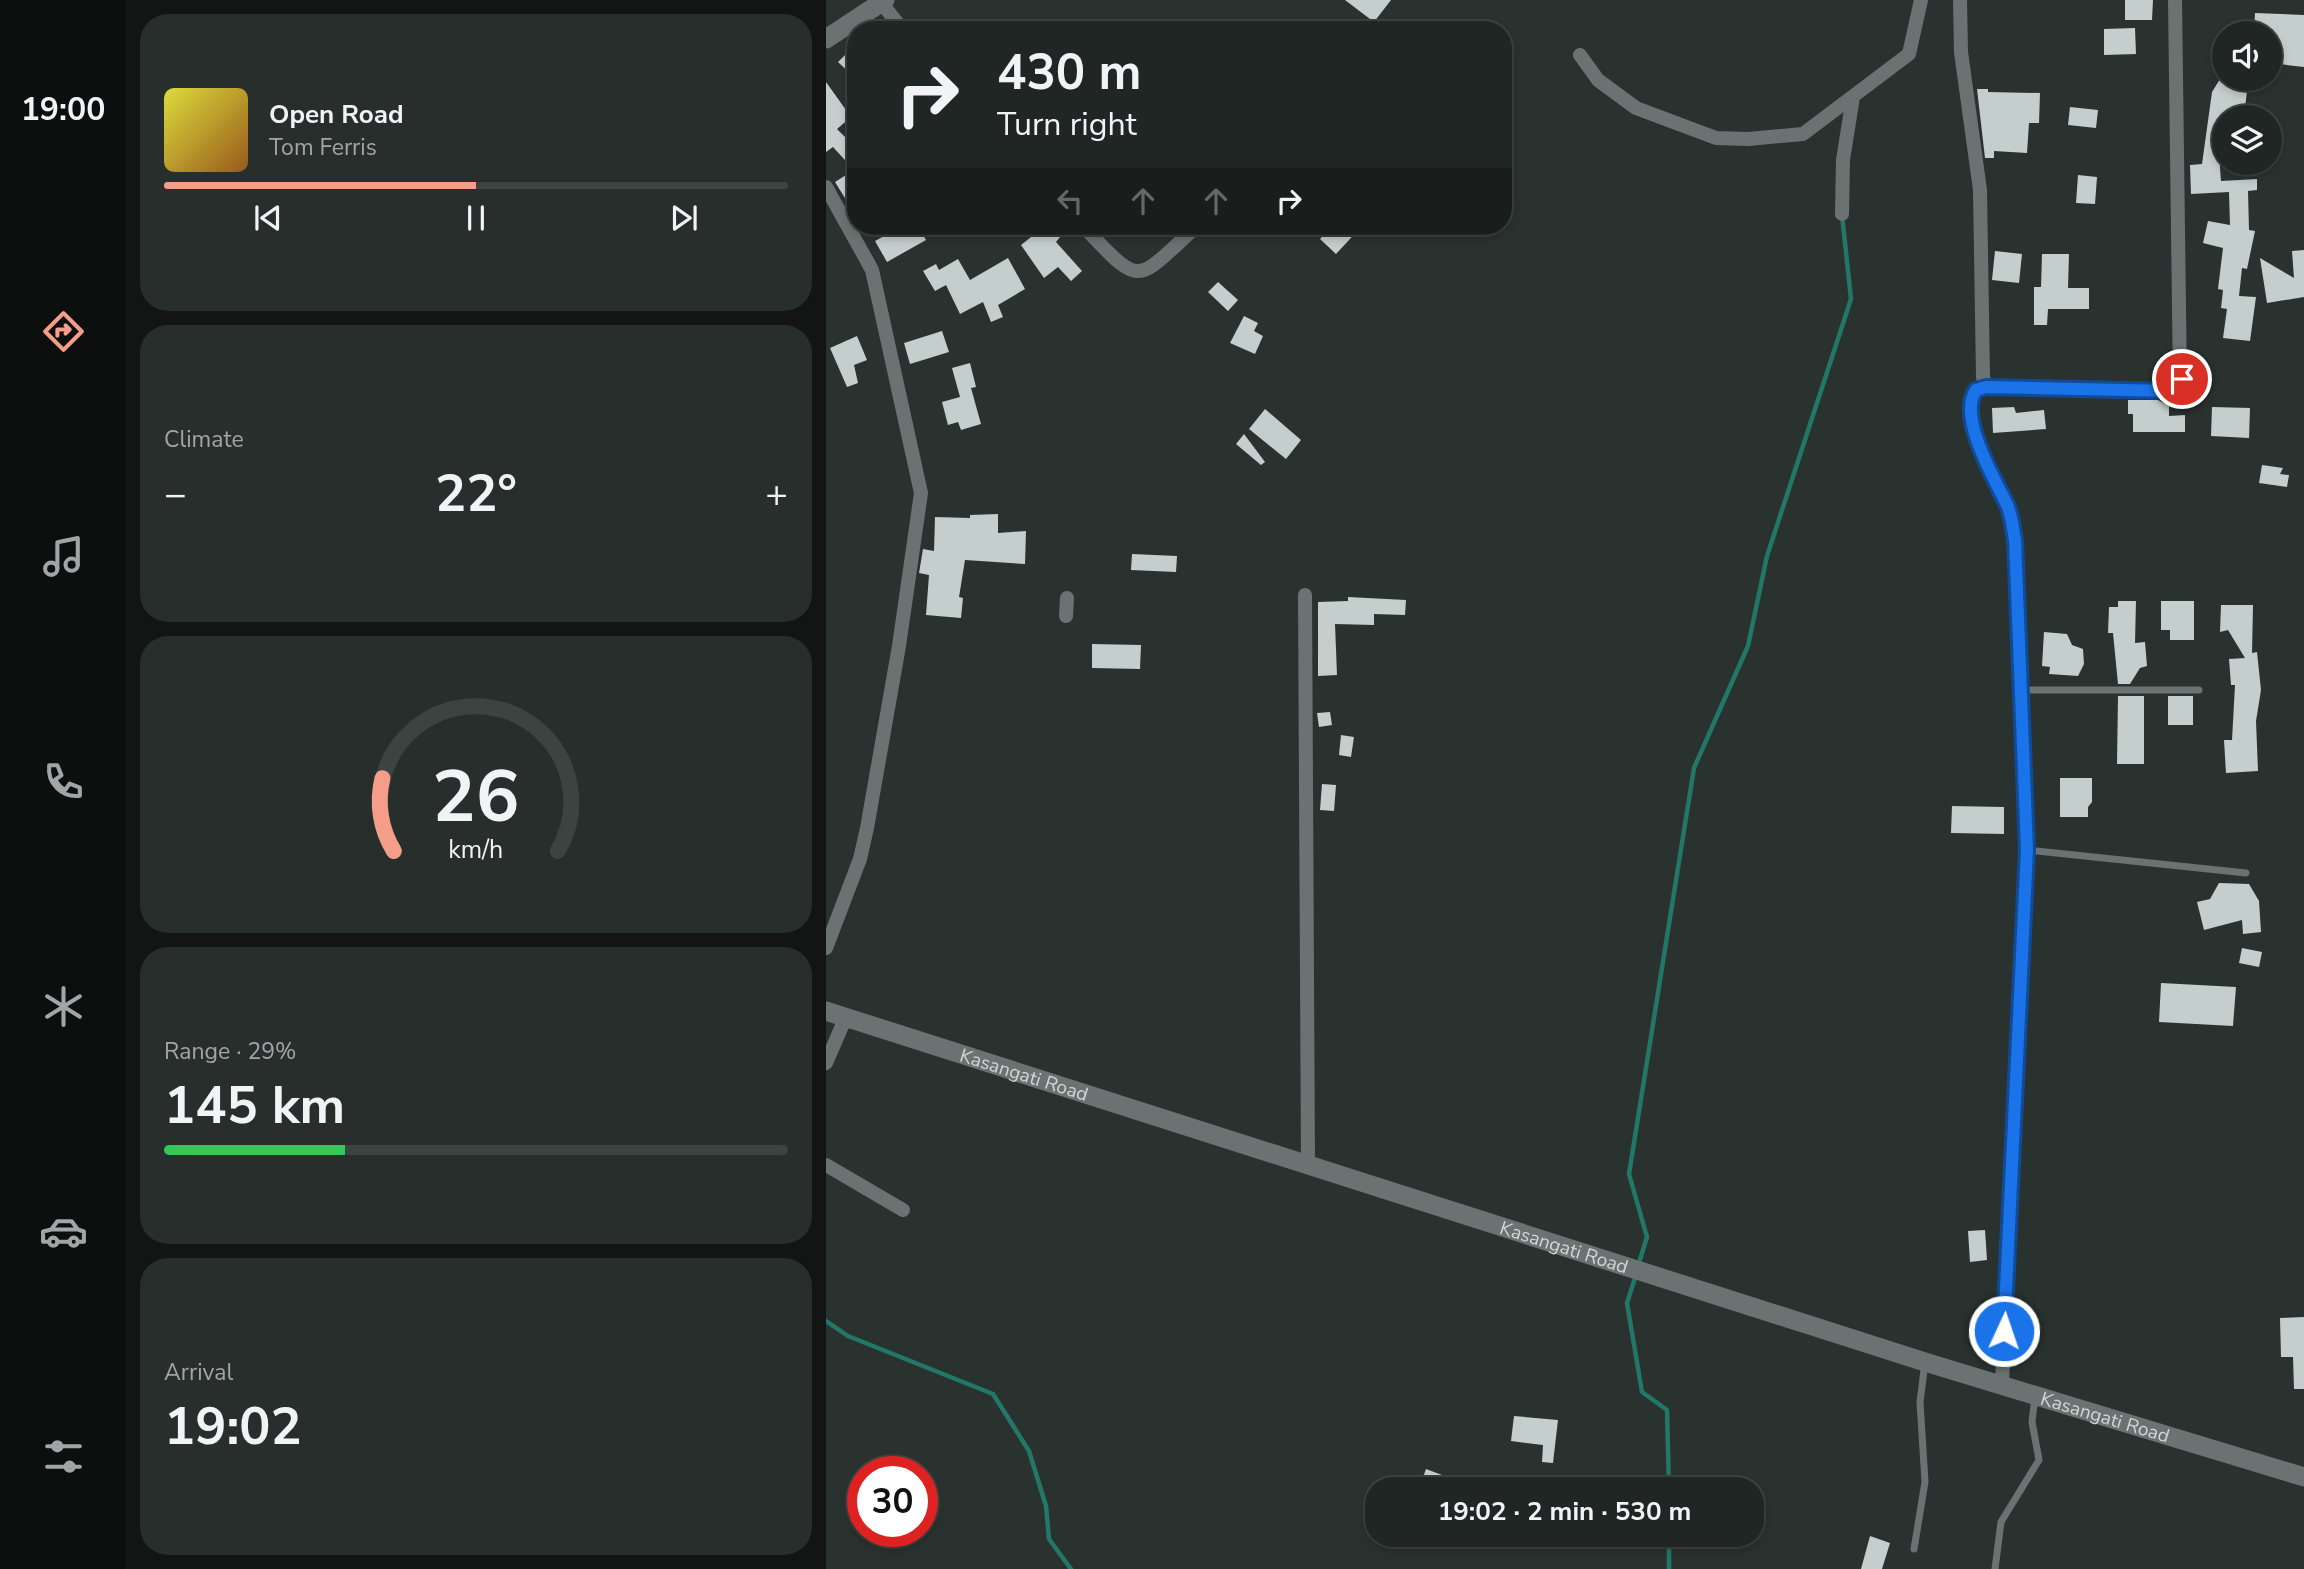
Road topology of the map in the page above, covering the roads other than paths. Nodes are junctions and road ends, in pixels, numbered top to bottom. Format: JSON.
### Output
{"nodes":[{"id":1,"x":1921,"y":0,"type":"edge"},
{"id":2,"x":1961,"y":0,"type":"edge"},
{"id":3,"x":2175,"y":0,"type":"edge"},
{"id":4,"x":882,"y":1,"type":"edge"},
{"id":5,"x":853,"y":21,"type":"edge"},
{"id":6,"x":896,"y":21,"type":"edge"},
{"id":7,"x":847,"y":25,"type":"edge"},
{"id":8,"x":826,"y":39,"type":"edge"},
{"id":9,"x":1580,"y":55,"type":"dead end"},
{"id":10,"x":1853,"y":97,"type":"junction"},
{"id":11,"x":826,"y":187,"type":"edge"},
{"id":12,"x":1842,"y":214,"type":"dead end"},
{"id":13,"x":847,"y":225,"type":"edge"},
{"id":14,"x":853,"y":235,"type":"edge"},
{"id":15,"x":1091,"y":235,"type":"edge"},
{"id":16,"x":1187,"y":235,"type":"edge"},
{"id":17,"x":1986,"y":387,"type":"junction"},
{"id":18,"x":1305,"y":595,"type":"dead end"},
{"id":19,"x":1067,"y":598,"type":"dead end"},
{"id":20,"x":1066,"y":616,"type":"dead end"},
{"id":21,"x":2019,"y":690,"type":"junction"},
{"id":22,"x":2199,"y":690,"type":"dead end"},
{"id":23,"x":2027,"y":850,"type":"junction"},
{"id":24,"x":2246,"y":873,"type":"dead end"},
{"id":25,"x":826,"y":948,"type":"edge"},
{"id":26,"x":826,"y":1011,"type":"edge"},
{"id":27,"x":845,"y":1019,"type":"junction"},
{"id":28,"x":826,"y":1063,"type":"edge"},
{"id":29,"x":826,"y":1165,"type":"edge"},
{"id":30,"x":1308,"y":1166,"type":"junction"},
{"id":31,"x":903,"y":1210,"type":"dead end"},
{"id":32,"x":1925,"y":1362,"type":"junction"},
{"id":33,"x":2002,"y":1384,"type":"junction"},
{"id":34,"x":2035,"y":1395,"type":"junction"},
{"id":35,"x":2304,"y":1477,"type":"edge"},
{"id":36,"x":1914,"y":1549,"type":"dead end"},
{"id":37,"x":1995,"y":1569,"type":"edge"}],
"edges":[{"from":1,"to":10,"type":"street"},
{"from":2,"to":17,"type":"street"},
{"from":3,"to":17,"type":"street"},
{"from":4,"to":5,"type":"street"},
{"from":4,"to":6,"type":"street"},
{"from":7,"to":8,"type":"street"},
{"from":9,"to":10,"type":"street"},
{"from":10,"to":12,"type":"street"},
{"from":11,"to":13,"type":"street"},
{"from":14,"to":25,"type":"street"},
{"from":15,"to":16,"type":"street"},
{"from":17,"to":21,"type":"street"},
{"from":18,"to":30,"type":"street"},
{"from":19,"to":20,"type":"street"},
{"from":21,"to":22,"type":"lane"},
{"from":21,"to":23,"type":"street"},
{"from":23,"to":24,"type":"lane"},
{"from":23,"to":33,"type":"street"},
{"from":26,"to":27,"type":"street","name":"Kasangati Road"},
{"from":27,"to":28,"type":"street"},
{"from":27,"to":30,"type":"street","name":"Kasangati Road"},
{"from":29,"to":31,"type":"street"},
{"from":30,"to":32,"type":"street","name":"Kasangati Road"},
{"from":32,"to":33,"type":"street","name":"Kasangati Road"},
{"from":32,"to":36,"type":"lane"},
{"from":33,"to":34,"type":"street","name":"Kasangati Road"},
{"from":34,"to":35,"type":"street","name":"Kasangati Road"},
{"from":34,"to":37,"type":"lane"}]}
